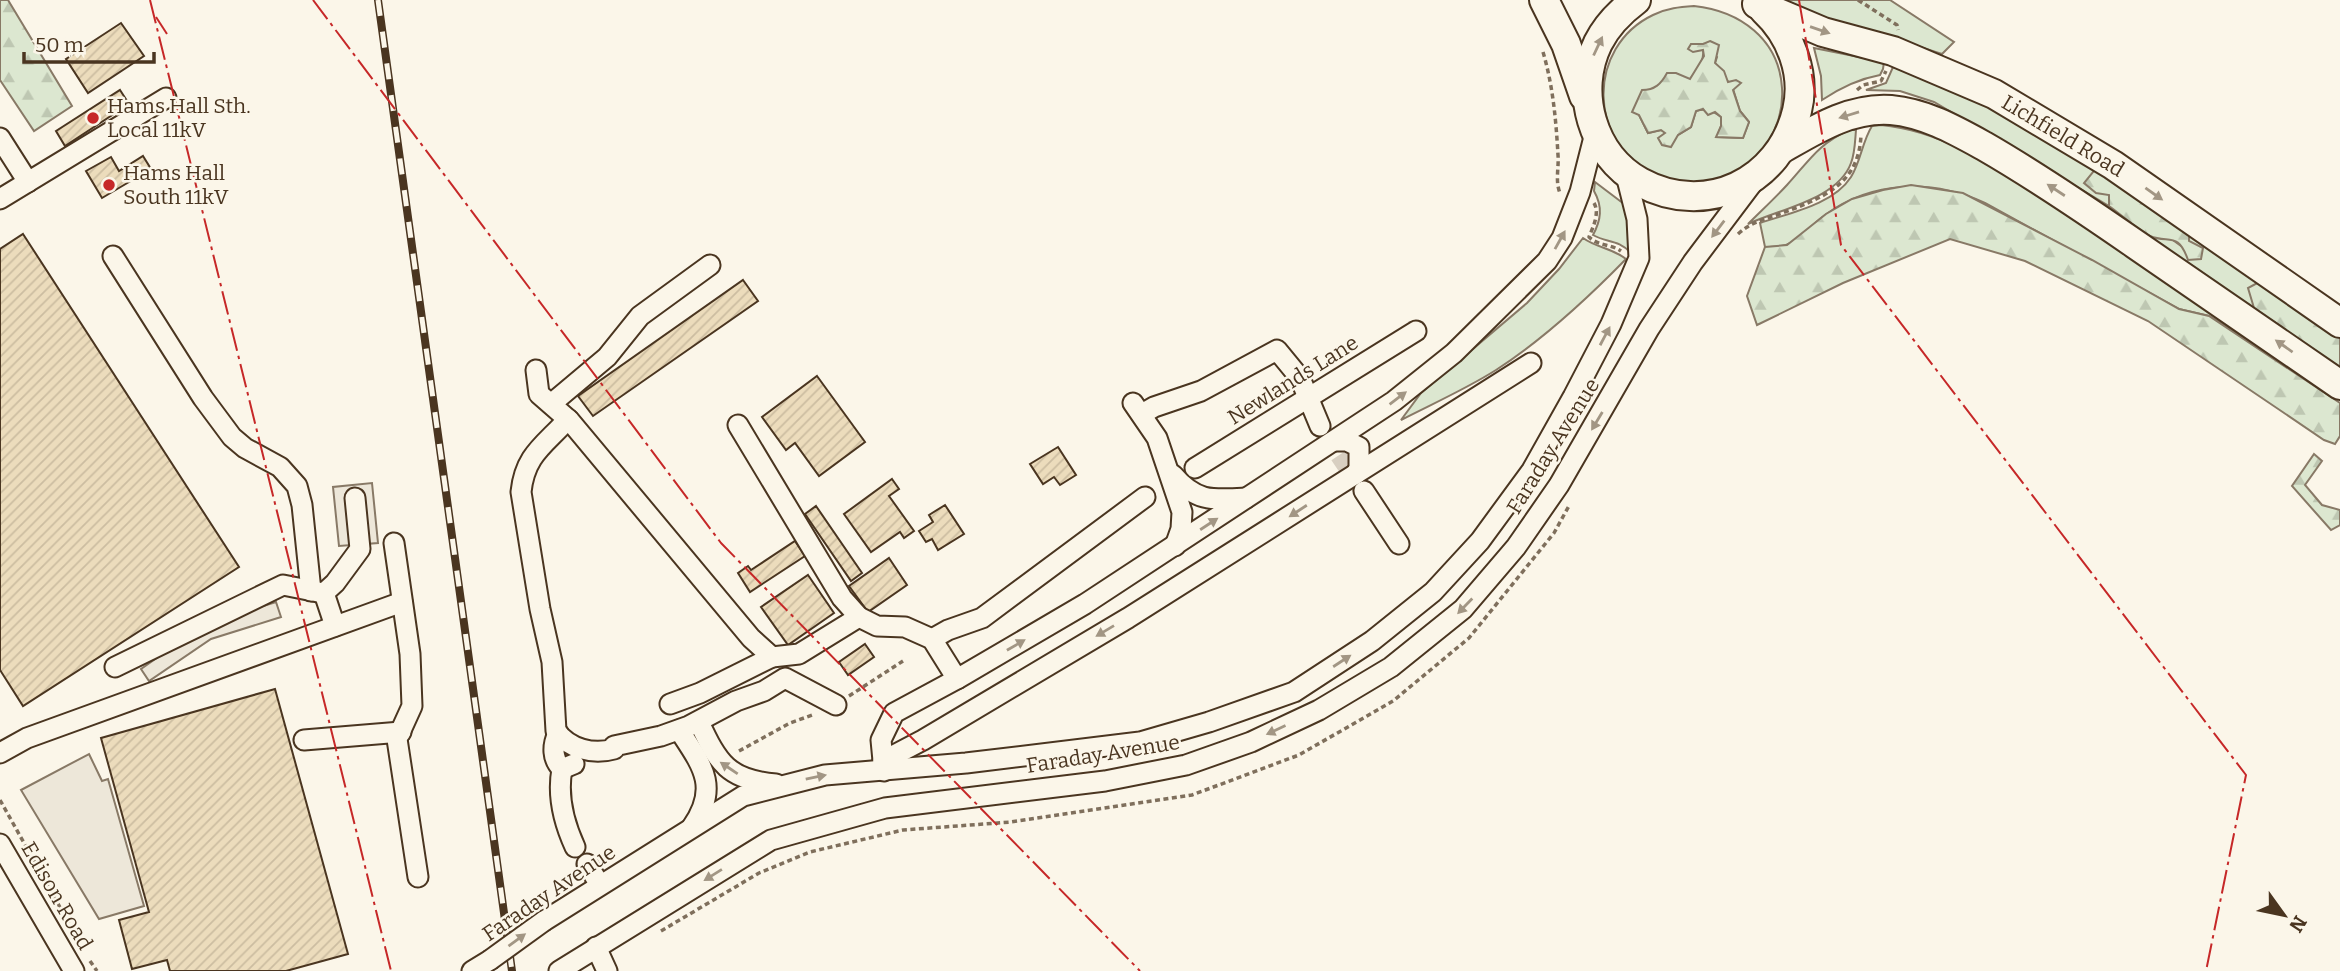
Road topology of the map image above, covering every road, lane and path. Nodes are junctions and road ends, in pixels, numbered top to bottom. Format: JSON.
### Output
{"nodes":[{"id":1,"x":1544,"y":0,"type":"edge"},
{"id":2,"x":1636,"y":0,"type":"edge"},
{"id":3,"x":1858,"y":0,"type":"edge"},
{"id":4,"x":1754,"y":2,"type":"edge"},
{"id":5,"x":1898,"y":37,"type":"dead end"},
{"id":6,"x":1888,"y":66,"type":"dead end"},
{"id":7,"x":1854,"y":93,"type":"dead end"},
{"id":8,"x":166,"y":98,"type":"dead end"},
{"id":9,"x":1588,"y":105,"type":"junction"},
{"id":10,"x":1861,"y":129,"type":"dead end"},
{"id":11,"x":1595,"y":133,"type":"junction"},
{"id":12,"x":0,"y":138,"type":"edge"},
{"id":13,"x":1783,"y":148,"type":"junction"},
{"id":14,"x":5,"y":158,"type":"edge"},
{"id":15,"x":1625,"y":171,"type":"junction"},
{"id":16,"x":1758,"y":174,"type":"junction"},
{"id":17,"x":27,"y":182,"type":"junction"},
{"id":18,"x":0,"y":199,"type":"edge"},
{"id":19,"x":1733,"y":240,"type":"dead end"},
{"id":20,"x":113,"y":256,"type":"dead end"},
{"id":21,"x":710,"y":265,"type":"dead end"},
{"id":22,"x":2340,"y":323,"type":"edge"},
{"id":23,"x":1416,"y":331,"type":"dead end"},
{"id":24,"x":1531,"y":363,"type":"dead end"},
{"id":25,"x":536,"y":370,"type":"dead end"},
{"id":26,"x":2340,"y":385,"type":"edge"},
{"id":27,"x":1305,"y":394,"type":"junction"},
{"id":28,"x":551,"y":404,"type":"junction"},
{"id":29,"x":568,"y":419,"type":"junction"},
{"id":30,"x":737,"y":425,"type":"dead end"},
{"id":31,"x":1320,"y":426,"type":"tunnel mouth"},
{"id":32,"x":1334,"y":441,"type":"junction"},
{"id":33,"x":1195,"y":468,"type":"dead end"},
{"id":34,"x":1169,"y":474,"type":"junction"},
{"id":35,"x":1360,"y":482,"type":"junction"},
{"id":36,"x":1573,"y":497,"type":"dead end"},
{"id":37,"x":355,"y":498,"type":"dead end"},
{"id":38,"x":1249,"y":498,"type":"junction"},
{"id":39,"x":394,"y":543,"type":"dead end"},
{"id":40,"x":1399,"y":544,"type":"dead end"},
{"id":41,"x":1175,"y":546,"type":"junction"},
{"id":42,"x":317,"y":592,"type":"junction"},
{"id":43,"x":402,"y":602,"type":"junction"},
{"id":44,"x":859,"y":617,"type":"junction"},
{"id":45,"x":335,"y":626,"type":"junction"},
{"id":46,"x":932,"y":639,"type":"junction"},
{"id":47,"x":772,"y":657,"type":"junction"},
{"id":48,"x":903,"y":660,"type":"dead end"},
{"id":49,"x":115,"y":667,"type":"dead end"},
{"id":50,"x":957,"y":679,"type":"junction"},
{"id":51,"x":670,"y":704,"type":"dead end"},
{"id":52,"x":836,"y":705,"type":"junction"},
{"id":53,"x":699,"y":722,"type":"junction"},
{"id":54,"x":679,"y":730,"type":"junction"},
{"id":55,"x":401,"y":732,"type":"junction"},
{"id":56,"x":558,"y":733,"type":"junction"},
{"id":57,"x":304,"y":740,"type":"dead end"},
{"id":58,"x":583,"y":750,"type":"junction"},
{"id":59,"x":738,"y":751,"type":"dead end"},
{"id":60,"x":0,"y":753,"type":"edge"},
{"id":61,"x":883,"y":766,"type":"junction"},
{"id":62,"x":562,"y":769,"type":"junction"},
{"id":63,"x":781,"y":785,"type":"junction"},
{"id":64,"x":0,"y":800,"type":"edge"},
{"id":65,"x":691,"y":828,"type":"junction"},
{"id":66,"x":0,"y":844,"type":"edge"},
{"id":67,"x":575,"y":847,"type":"dead end"},
{"id":68,"x":587,"y":864,"type":"dead end"},
{"id":69,"x":7,"y":871,"type":"edge"},
{"id":70,"x":418,"y":877,"type":"dead end"},
{"id":71,"x":600,"y":885,"type":"junction"},
{"id":72,"x":77,"y":937,"type":"dead end"},
{"id":73,"x":650,"y":938,"type":"dead end"},
{"id":74,"x":596,"y":947,"type":"junction"},
{"id":75,"x":82,"y":965,"type":"edge"},
{"id":76,"x":97,"y":971,"type":"edge"},
{"id":77,"x":472,"y":971,"type":"edge"},
{"id":78,"x":559,"y":971,"type":"edge"},
{"id":79,"x":607,"y":971,"type":"edge"}],
"edges":[{"from":1,"to":9,"type":"highway"},
{"from":9,"to":2,"type":"highway","one_way":true},
{"from":3,"to":5,"type":"path"},
{"from":4,"to":13,"type":"highway"},
{"from":4,"to":22,"type":"highway","name":"Lichfield Road","one_way":true},
{"from":6,"to":7,"type":"path"},
{"from":8,"to":17,"type":"street"},
{"from":9,"to":11,"type":"highway"},
{"from":10,"to":19,"type":"path"},
{"from":11,"to":15,"type":"highway"},
{"from":32,"to":11,"type":"street","one_way":true},
{"from":12,"to":14,"type":"street"},
{"from":13,"to":16,"type":"highway"},
{"from":26,"to":13,"type":"highway","one_way":true},
{"from":14,"to":17,"type":"street"},
{"from":15,"to":16,"type":"highway"},
{"from":61,"to":15,"type":"street","name":"Faraday Avenue","one_way":true},
{"from":16,"to":74,"type":"street","name":"Faraday Avenue","one_way":true},
{"from":17,"to":18,"type":"street"},
{"from":20,"to":42,"type":"street"},
{"from":21,"to":28,"type":"street"},
{"from":23,"to":27,"type":"street","name":"Newlands Lane"},
{"from":24,"to":35,"type":"street","name":"Faraday Avenue"},
{"from":25,"to":28,"type":"street"},
{"from":27,"to":31,"type":"street"},
{"from":27,"to":33,"type":"street","name":"Newlands Lane"},
{"from":27,"to":34,"type":"street"},
{"from":28,"to":29,"type":"street"},
{"from":29,"to":47,"type":"street"},
{"from":29,"to":56,"type":"street"},
{"from":30,"to":44,"type":"street"},
{"from":32,"to":35,"type":"street"},
{"from":32,"to":38,"type":"street"},
{"from":34,"to":38,"type":"street"},
{"from":34,"to":41,"type":"street"},
{"from":34,"to":46,"type":"street"},
{"from":35,"to":40,"type":"street"},
{"from":35,"to":61,"type":"street","name":"Faraday Avenue","one_way":true},
{"from":36,"to":73,"type":"path"},
{"from":37,"to":42,"type":"street"},
{"from":41,"to":38,"type":"street","one_way":true},
{"from":39,"to":43,"type":"street"},
{"from":50,"to":41,"type":"street","one_way":true},
{"from":42,"to":45,"type":"street"},
{"from":42,"to":49,"type":"street"},
{"from":43,"to":45,"type":"street"},
{"from":43,"to":55,"type":"street"},
{"from":44,"to":46,"type":"street"},
{"from":44,"to":47,"type":"street"},
{"from":45,"to":60,"type":"street"},
{"from":46,"to":50,"type":"street"},
{"from":47,"to":51,"type":"street"},
{"from":48,"to":52,"type":"path"},
{"from":50,"to":61,"type":"street"},
{"from":52,"to":53,"type":"street"},
{"from":52,"to":59,"type":"path"},
{"from":53,"to":54,"type":"street"},
{"from":63,"to":53,"type":"street","one_way":true},
{"from":54,"to":58,"type":"street"},
{"from":54,"to":65,"type":"street"},
{"from":55,"to":57,"type":"street"},
{"from":55,"to":70,"type":"street"},
{"from":56,"to":58,"type":"street"},
{"from":56,"to":62,"type":"street"},
{"from":58,"to":62,"type":"street"},
{"from":63,"to":61,"type":"street","name":"Faraday Avenue","one_way":true},
{"from":62,"to":67,"type":"street"},
{"from":63,"to":65,"type":"street","name":"Faraday Avenue"},
{"from":64,"to":72,"type":"path"},
{"from":65,"to":71,"type":"street","name":"Faraday Avenue"},
{"from":66,"to":69,"type":"street","name":"Edison Road"},
{"from":68,"to":71,"type":"street"},
{"from":69,"to":75,"type":"street","name":"Edison Road"},
{"from":77,"to":71,"type":"street","name":"Faraday Avenue","one_way":true,"bridge":true},
{"from":74,"to":78,"type":"street","name":"Faraday Avenue"},
{"from":74,"to":79,"type":"street"},
{"from":75,"to":76,"type":"path"}]}
